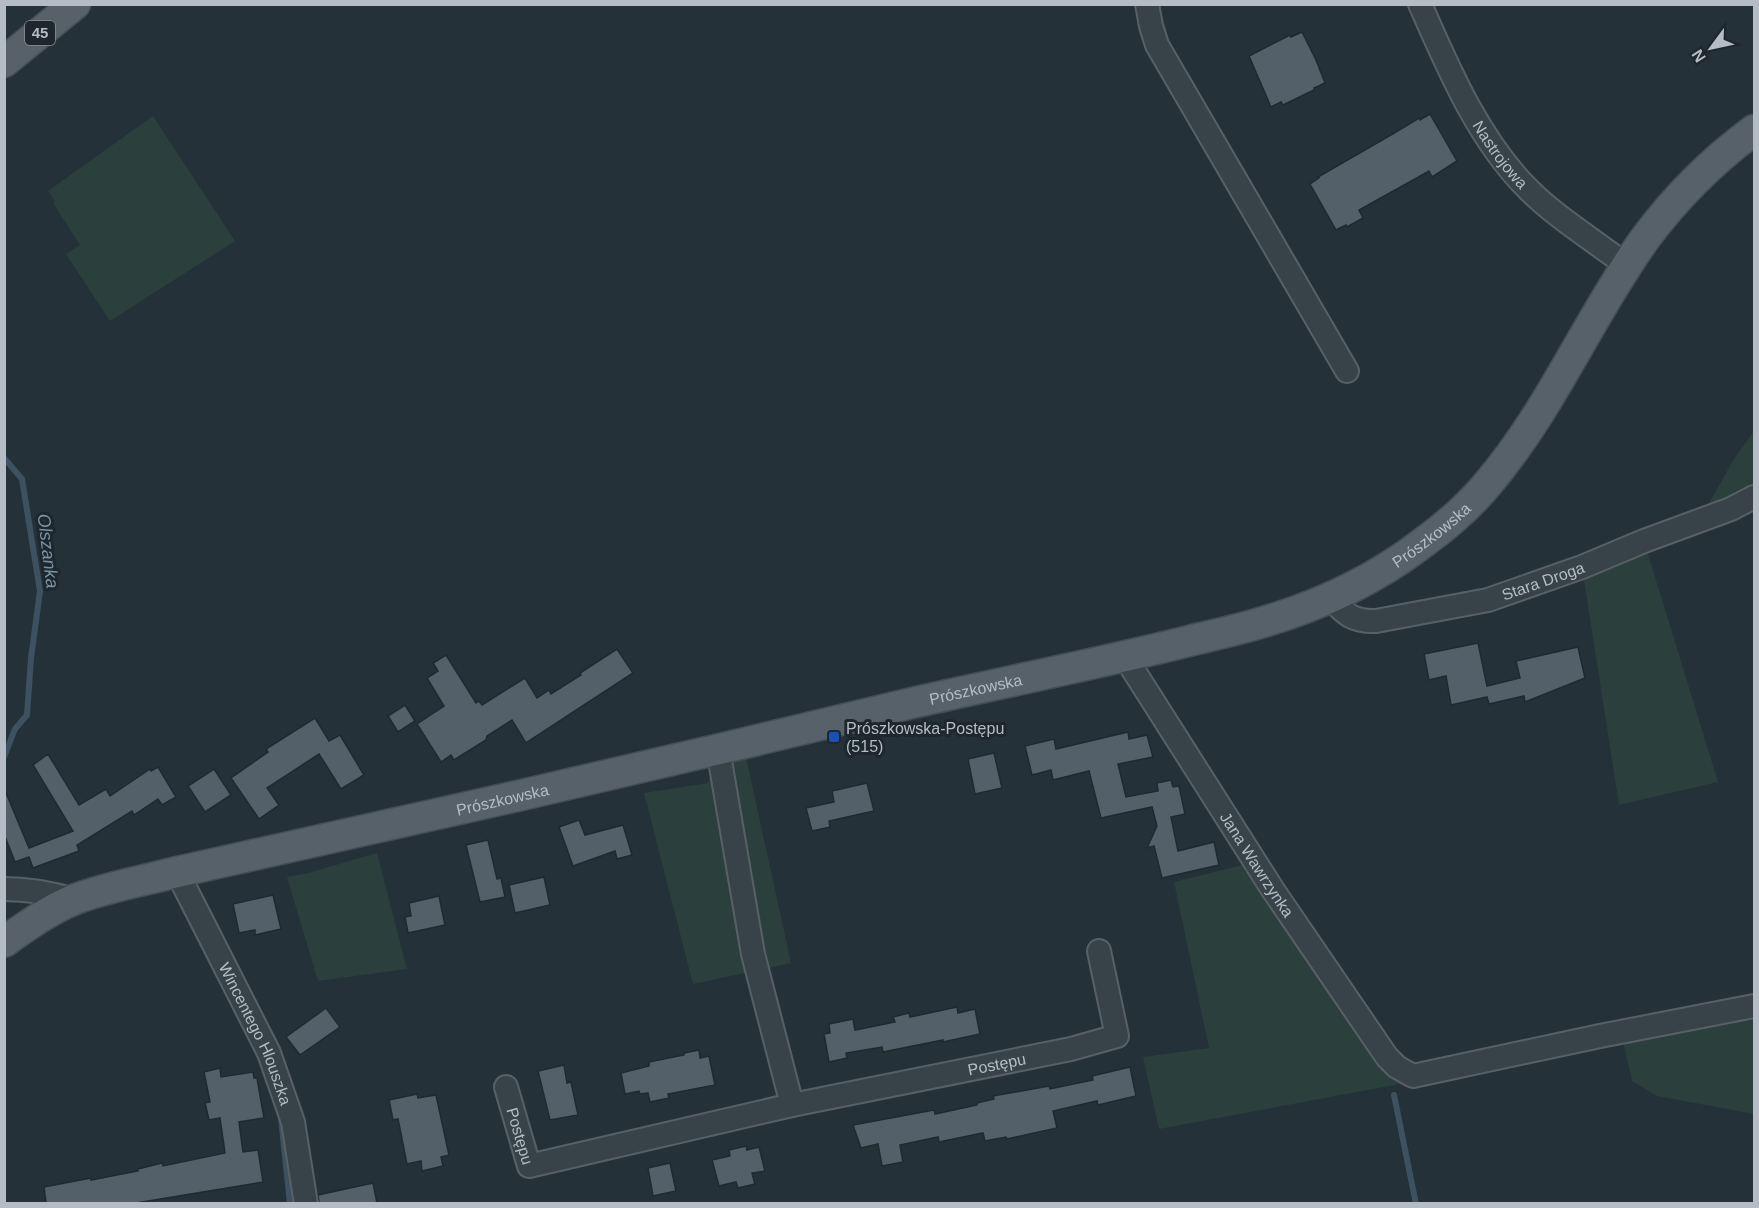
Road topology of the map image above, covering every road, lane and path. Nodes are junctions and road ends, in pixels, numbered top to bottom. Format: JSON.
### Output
{"nodes":[{"id":1,"x":75,"y":4,"type":"edge"},
{"id":2,"x":1147,"y":4,"type":"edge"},
{"id":3,"x":1420,"y":4,"type":"edge"},
{"id":4,"x":4,"y":62,"type":"edge"},
{"id":5,"x":1755,"y":130,"type":"edge"},
{"id":6,"x":1627,"y":266,"type":"junction"},
{"id":7,"x":1347,"y":371,"type":"dead end"},
{"id":8,"x":1755,"y":497,"type":"edge"},
{"id":9,"x":1330,"y":598,"type":"junction"},
{"id":10,"x":1125,"y":657,"type":"junction"},
{"id":11,"x":718,"y":749,"type":"junction"},
{"id":12,"x":177,"y":872,"type":"junction"},
{"id":13,"x":4,"y":889,"type":"edge"},
{"id":14,"x":74,"y":900,"type":"junction"},
{"id":15,"x":4,"y":942,"type":"edge"},
{"id":16,"x":1099,"y":951,"type":"dead end"},
{"id":17,"x":1755,"y":1006,"type":"edge"},
{"id":18,"x":506,"y":1087,"type":"dead end"},
{"id":19,"x":792,"y":1105,"type":"junction"},
{"id":20,"x":306,"y":1203,"type":"edge"}],
"edges":[{"from":1,"to":4,"type":"main road","number":"45"},
{"from":2,"to":7,"type":"street"},
{"from":3,"to":6,"type":"street","name":"Nastrojowa"},
{"from":5,"to":6,"type":"main road","name":"Prószkowska"},
{"from":6,"to":9,"type":"main road","name":"Prószkowska"},
{"from":8,"to":9,"type":"street","name":"Stara Droga"},
{"from":9,"to":10,"type":"main road","name":"Prószkowska"},
{"from":10,"to":11,"type":"main road","name":"Prószkowska"},
{"from":10,"to":17,"type":"street","name":"Jana Wawrzynka"},
{"from":11,"to":12,"type":"main road","name":"Prószkowska"},
{"from":11,"to":19,"type":"street"},
{"from":12,"to":14,"type":"main road","name":"Prószkowska"},
{"from":12,"to":20,"type":"street","name":"Wincentego Hlouszka"},
{"from":13,"to":14,"type":"street"},
{"from":14,"to":15,"type":"main road","name":"Prószkowska"},
{"from":16,"to":19,"type":"street","name":"Postępu"},
{"from":18,"to":19,"type":"street","name":"Postępu"}]}
